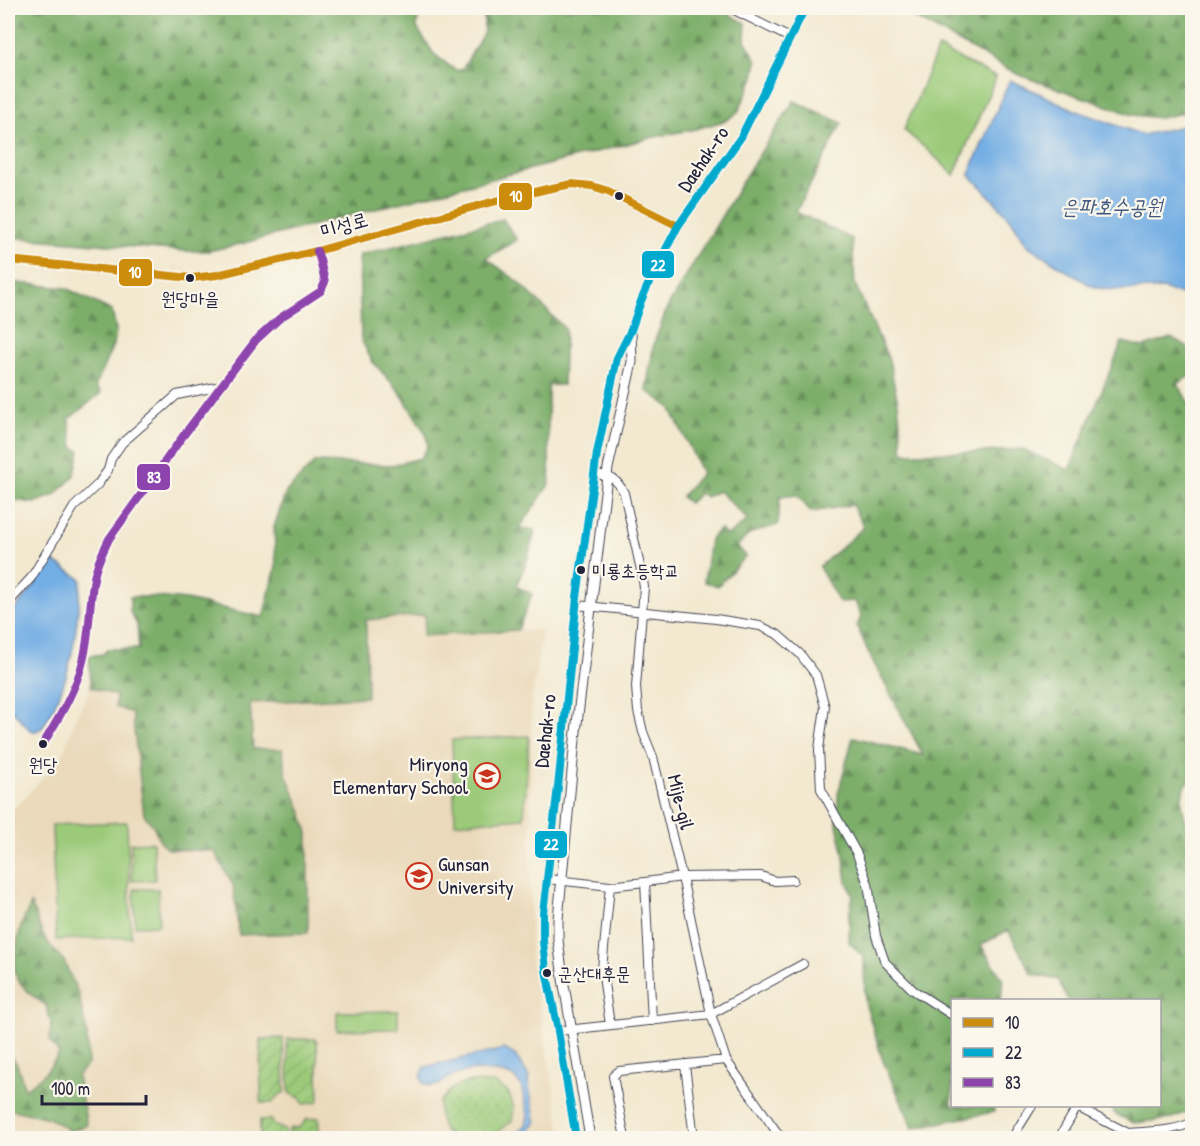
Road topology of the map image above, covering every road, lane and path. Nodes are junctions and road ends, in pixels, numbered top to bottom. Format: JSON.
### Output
{"nodes":[{"id":1,"x":730,"y":8,"type":"edge"},
{"id":2,"x":805,"y":8,"type":"edge"},
{"id":3,"x":790,"y":38,"type":"junction"},
{"id":4,"x":678,"y":226,"type":"junction"},
{"id":5,"x":317,"y":251,"type":"junction"},
{"id":6,"x":8,"y":260,"type":"edge"},
{"id":7,"x":631,"y":330,"type":"junction"},
{"id":8,"x":221,"y":386,"type":"junction"},
{"id":9,"x":594,"y":472,"type":"junction"},
{"id":10,"x":607,"y":476,"type":"junction"},
{"id":11,"x":8,"y":603,"type":"edge"},
{"id":12,"x":576,"y":605,"type":"junction"},
{"id":13,"x":592,"y":606,"type":"junction"},
{"id":14,"x":642,"y":612,"type":"junction"},
{"id":15,"x":43,"y":744,"type":"dead end"},
{"id":16,"x":682,"y":876,"type":"junction"},
{"id":17,"x":547,"y":879,"type":"junction"},
{"id":18,"x":793,"y":879,"type":"dead end"},
{"id":19,"x":562,"y":880,"type":"junction"},
{"id":20,"x":645,"y":882,"type":"junction"},
{"id":21,"x":610,"y":886,"type":"junction"},
{"id":22,"x":803,"y":964,"type":"dead end"},
{"id":23,"x":711,"y":1014,"type":"junction"},
{"id":24,"x":951,"y":1014,"type":"edge"},
{"id":25,"x":652,"y":1021,"type":"junction"},
{"id":26,"x":610,"y":1025,"type":"junction"},
{"id":27,"x":571,"y":1030,"type":"junction"},
{"id":28,"x":558,"y":1032,"type":"junction"},
{"id":29,"x":726,"y":1060,"type":"junction"},
{"id":30,"x":684,"y":1065,"type":"junction"},
{"id":31,"x":1031,"y":1107,"type":"edge"},
{"id":32,"x":1075,"y":1107,"type":"edge"},
{"id":33,"x":1078,"y":1107,"type":"edge"},
{"id":34,"x":1192,"y":1122,"type":"edge"},
{"id":35,"x":1129,"y":1133,"type":"junction"},
{"id":36,"x":576,"y":1138,"type":"edge"},
{"id":37,"x":590,"y":1138,"type":"edge"},
{"id":38,"x":625,"y":1138,"type":"edge"},
{"id":39,"x":694,"y":1138,"type":"edge"},
{"id":40,"x":781,"y":1138,"type":"edge"},
{"id":41,"x":1012,"y":1138,"type":"edge"},
{"id":42,"x":1059,"y":1138,"type":"edge"},
{"id":43,"x":1138,"y":1138,"type":"edge"}],
"edges":[{"from":1,"to":3,"type":"street"},
{"from":2,"to":3,"type":"street","name":"Daehak-ro"},
{"from":3,"to":4,"type":"street","name":"Daehak-ro"},
{"from":4,"to":5,"type":"street","name":"미성로"},
{"from":4,"to":7,"type":"street","name":"Daehak-ro"},
{"from":5,"to":6,"type":"street","name":"미성로"},
{"from":5,"to":8,"type":"street"},
{"from":7,"to":9,"type":"street","name":"Daehak-ro"},
{"from":7,"to":10,"type":"street","name":"Daehak-ro"},
{"from":8,"to":11,"type":"street"},
{"from":8,"to":15,"type":"street"},
{"from":9,"to":10,"type":"street"},
{"from":9,"to":12,"type":"street","name":"Daehak-ro"},
{"from":10,"to":13,"type":"street","name":"Daehak-ro"},
{"from":10,"to":14,"type":"street","name":"Mije-gil"},
{"from":12,"to":13,"type":"street"},
{"from":12,"to":17,"type":"street","name":"Daehak-ro"},
{"from":13,"to":14,"type":"street"},
{"from":13,"to":19,"type":"street","name":"Daehak-ro"},
{"from":14,"to":16,"type":"street","name":"Mije-gil"},
{"from":14,"to":24,"type":"street"},
{"from":16,"to":18,"type":"street"},
{"from":16,"to":20,"type":"street"},
{"from":16,"to":23,"type":"street","name":"Mije-gil"},
{"from":17,"to":19,"type":"street"},
{"from":17,"to":28,"type":"street","name":"Daehak-ro"},
{"from":19,"to":21,"type":"street"},
{"from":19,"to":27,"type":"street","name":"Daehak-ro"},
{"from":20,"to":21,"type":"street"},
{"from":20,"to":25,"type":"street"},
{"from":21,"to":26,"type":"street"},
{"from":22,"to":23,"type":"street"},
{"from":23,"to":25,"type":"street"},
{"from":23,"to":29,"type":"street","name":"Mije-gil"},
{"from":25,"to":26,"type":"street"},
{"from":26,"to":27,"type":"street"},
{"from":27,"to":28,"type":"street"},
{"from":27,"to":37,"type":"street","name":"Daehak-ro"},
{"from":28,"to":36,"type":"street","name":"Daehak-ro"},
{"from":29,"to":30,"type":"street"},
{"from":29,"to":40,"type":"street","name":"Mije-gil"},
{"from":30,"to":38,"type":"street"},
{"from":30,"to":39,"type":"street"},
{"from":31,"to":41,"type":"street"},
{"from":32,"to":42,"type":"street"},
{"from":33,"to":35,"type":"street"},
{"from":34,"to":35,"type":"street"},
{"from":35,"to":43,"type":"street"}]}
